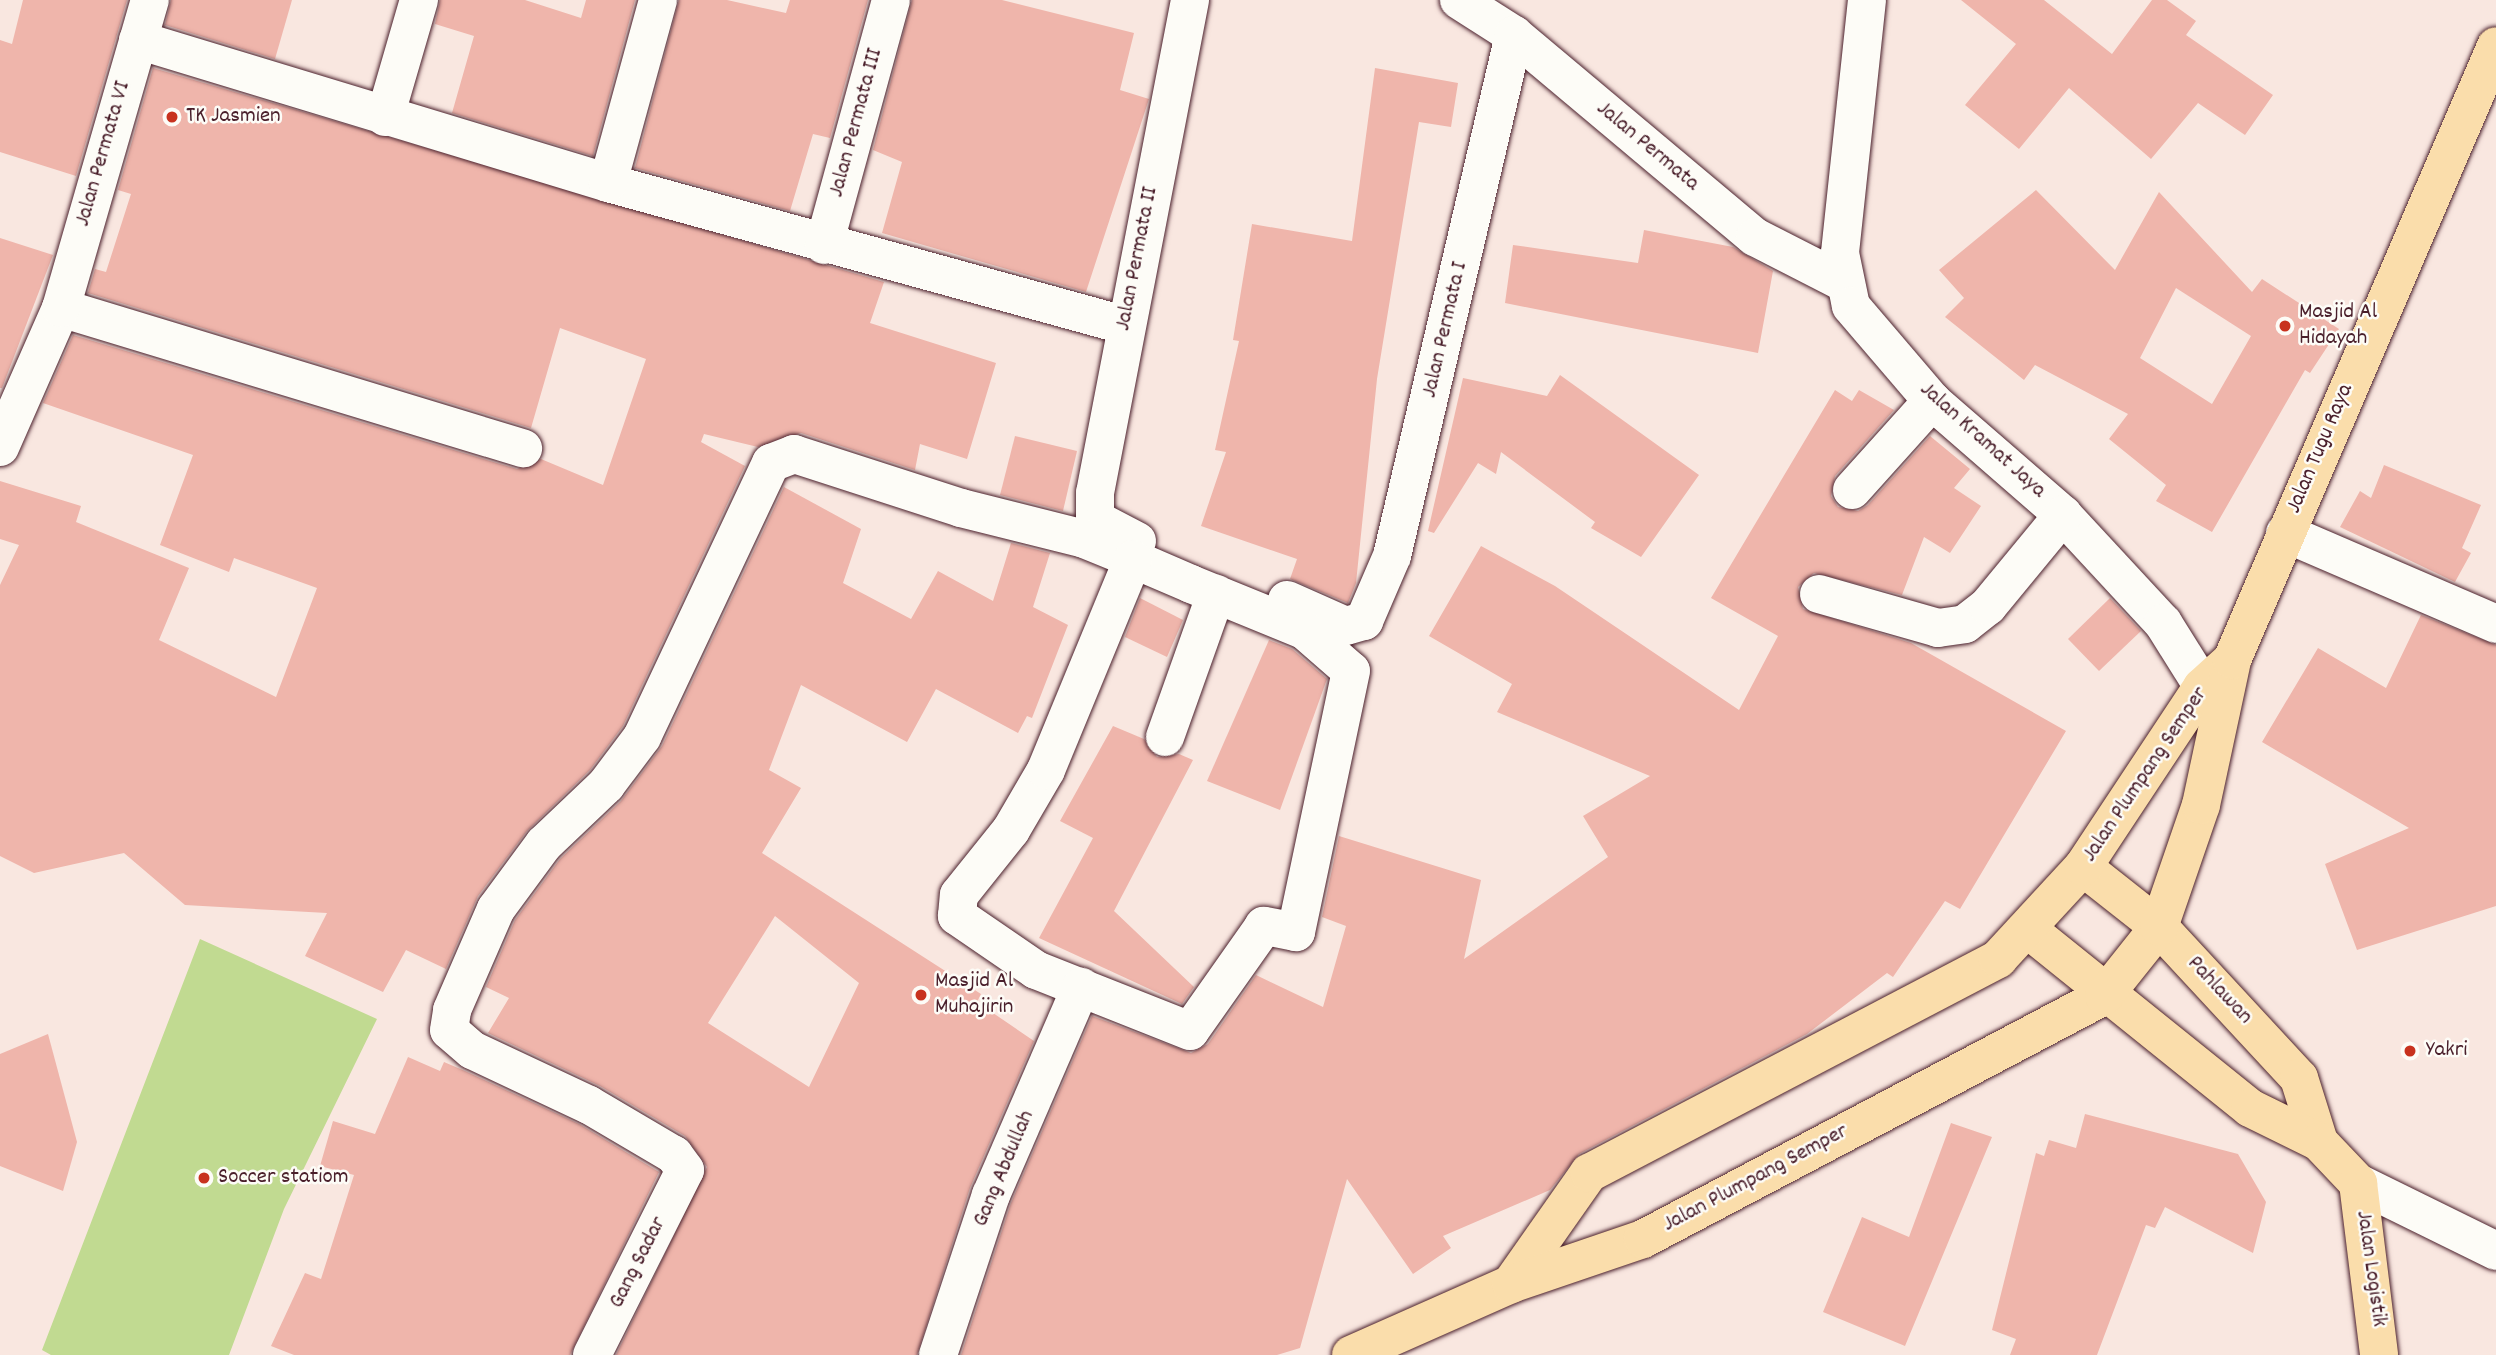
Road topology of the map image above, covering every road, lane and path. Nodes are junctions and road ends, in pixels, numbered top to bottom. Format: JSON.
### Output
{"nodes":[{"id":1,"x":150,"y":0,"type":"edge"},
{"id":2,"x":419,"y":0,"type":"edge"},
{"id":3,"x":658,"y":0,"type":"edge"},
{"id":4,"x":891,"y":0,"type":"edge"},
{"id":5,"x":1190,"y":0,"type":"edge"},
{"id":6,"x":1459,"y":0,"type":"edge"},
{"id":7,"x":1867,"y":0,"type":"edge"},
{"id":8,"x":1514,"y":35,"type":"junction"},
{"id":9,"x":138,"y":40,"type":"junction"},
{"id":10,"x":2496,"y":46,"type":"edge"},
{"id":11,"x":385,"y":117,"type":"junction"},
{"id":12,"x":608,"y":183,"type":"junction"},
{"id":13,"x":824,"y":245,"type":"junction"},
{"id":14,"x":1843,"y":282,"type":"junction"},
{"id":15,"x":61,"y":308,"type":"junction"},
{"id":16,"x":1124,"y":325,"type":"junction"},
{"id":17,"x":1932,"y":401,"type":"junction"},
{"id":18,"x":0,"y":447,"type":"edge"},
{"id":19,"x":523,"y":448,"type":"dead end"},
{"id":20,"x":1852,"y":490,"type":"dead end"},
{"id":21,"x":2063,"y":515,"type":"junction"},
{"id":22,"x":1095,"y":519,"type":"joint"},
{"id":23,"x":2285,"y":533,"type":"junction"},
{"id":24,"x":1133,"y":559,"type":"junction"},
{"id":25,"x":1216,"y":594,"type":"junction"},
{"id":26,"x":1819,"y":594,"type":"dead end"},
{"id":27,"x":2496,"y":624,"type":"edge"},
{"id":28,"x":2232,"y":660,"type":"junction"},
{"id":29,"x":2202,"y":687,"type":"junction"},
{"id":30,"x":2224,"y":719,"type":"junction"},
{"id":31,"x":1165,"y":737,"type":"dead end"},
{"id":32,"x":2083,"y":867,"type":"junction"},
{"id":33,"x":2159,"y":927,"type":"junction"},
{"id":34,"x":2030,"y":931,"type":"junction"},
{"id":35,"x":1081,"y":986,"type":"junction"},
{"id":36,"x":2104,"y":996,"type":"junction"},
{"id":37,"x":2319,"y":1142,"type":"junction"},
{"id":38,"x":2358,"y":1183,"type":"junction"},
{"id":39,"x":2496,"y":1251,"type":"edge"},
{"id":40,"x":1511,"y":1284,"type":"junction"},
{"id":41,"x":592,"y":1355,"type":"edge"},
{"id":42,"x":938,"y":1355,"type":"edge"},
{"id":43,"x":1351,"y":1355,"type":"edge"},
{"id":44,"x":2379,"y":1355,"type":"edge"}],
"edges":[{"from":1,"to":9,"type":"street","name":"Jalan Permata VI"},
{"from":2,"to":11,"type":"street"},
{"from":3,"to":12,"type":"street"},
{"from":4,"to":13,"type":"street","name":"Jalan Permata III"},
{"from":5,"to":16,"type":"street","name":"Jalan Permata II"},
{"from":6,"to":8,"type":"street","name":"Jalan Permata"},
{"from":7,"to":14,"type":"street","name":"Jalan Kramat Jaya"},
{"from":8,"to":14,"type":"street","name":"Jalan Permata"},
{"from":8,"to":22,"type":"street","name":"Jalan Permata I"},
{"from":9,"to":11,"type":"street"},
{"from":9,"to":15,"type":"street","name":"Jalan Permata VI"},
{"from":10,"to":23,"type":"main road","name":"Jalan Tugu Raya"},
{"from":11,"to":12,"type":"street"},
{"from":12,"to":13,"type":"street"},
{"from":13,"to":16,"type":"street"},
{"from":14,"to":17,"type":"street","name":"Jalan Kramat Jaya"},
{"from":15,"to":18,"type":"street","name":"Jalan Permata VI"},
{"from":15,"to":19,"type":"street"},
{"from":16,"to":22,"type":"street","name":"Jalan Permata II"},
{"from":17,"to":20,"type":"street"},
{"from":17,"to":21,"type":"street","name":"Jalan Kramat Jaya"},
{"from":21,"to":26,"type":"street"},
{"from":21,"to":29,"type":"street","name":"Jalan Kramat Jaya"},
{"from":23,"to":27,"type":"street"},
{"from":23,"to":28,"type":"main road","name":"Jalan Tugu Raya"},
{"from":24,"to":25,"type":"street"},
{"from":24,"to":35,"type":"street"},
{"from":24,"to":41,"type":"street","name":"Gang Sadar"},
{"from":25,"to":31,"type":"street"},
{"from":25,"to":35,"type":"street"},
{"from":28,"to":29,"type":"main road","name":"Jalan Plumpang Semper"},
{"from":28,"to":30,"type":"main road","name":"Jalan Plumpang Semper"},
{"from":29,"to":30,"type":"street","name":"Jalan Kramat Jaya"},
{"from":29,"to":32,"type":"main road","name":"Jalan Plumpang Semper"},
{"from":30,"to":33,"type":"main road","name":"Jalan Plumpang Semper"},
{"from":32,"to":33,"type":"main road","name":"Pahlawan"},
{"from":32,"to":34,"type":"main road","name":"Jalan Plumpang Semper"},
{"from":33,"to":36,"type":"main road","name":"Jalan Plumpang Semper"},
{"from":33,"to":37,"type":"main road","name":"Pahlawan"},
{"from":34,"to":36,"type":"main road","name":"Pahlawan"},
{"from":34,"to":40,"type":"main road","name":"Jalan Plumpang Semper"},
{"from":35,"to":42,"type":"street","name":"Gang Abdullah"},
{"from":36,"to":37,"type":"main road","name":"Pahlawan"},
{"from":36,"to":40,"type":"main road","name":"Jalan Plumpang Semper"},
{"from":37,"to":38,"type":"main road","name":"Pahlawan"},
{"from":38,"to":39,"type":"street","name":"Pahlawan"},
{"from":38,"to":44,"type":"main road","name":"Jalan Logistik"},
{"from":40,"to":43,"type":"main road","name":"Jalan Plumpang Semper"}]}
